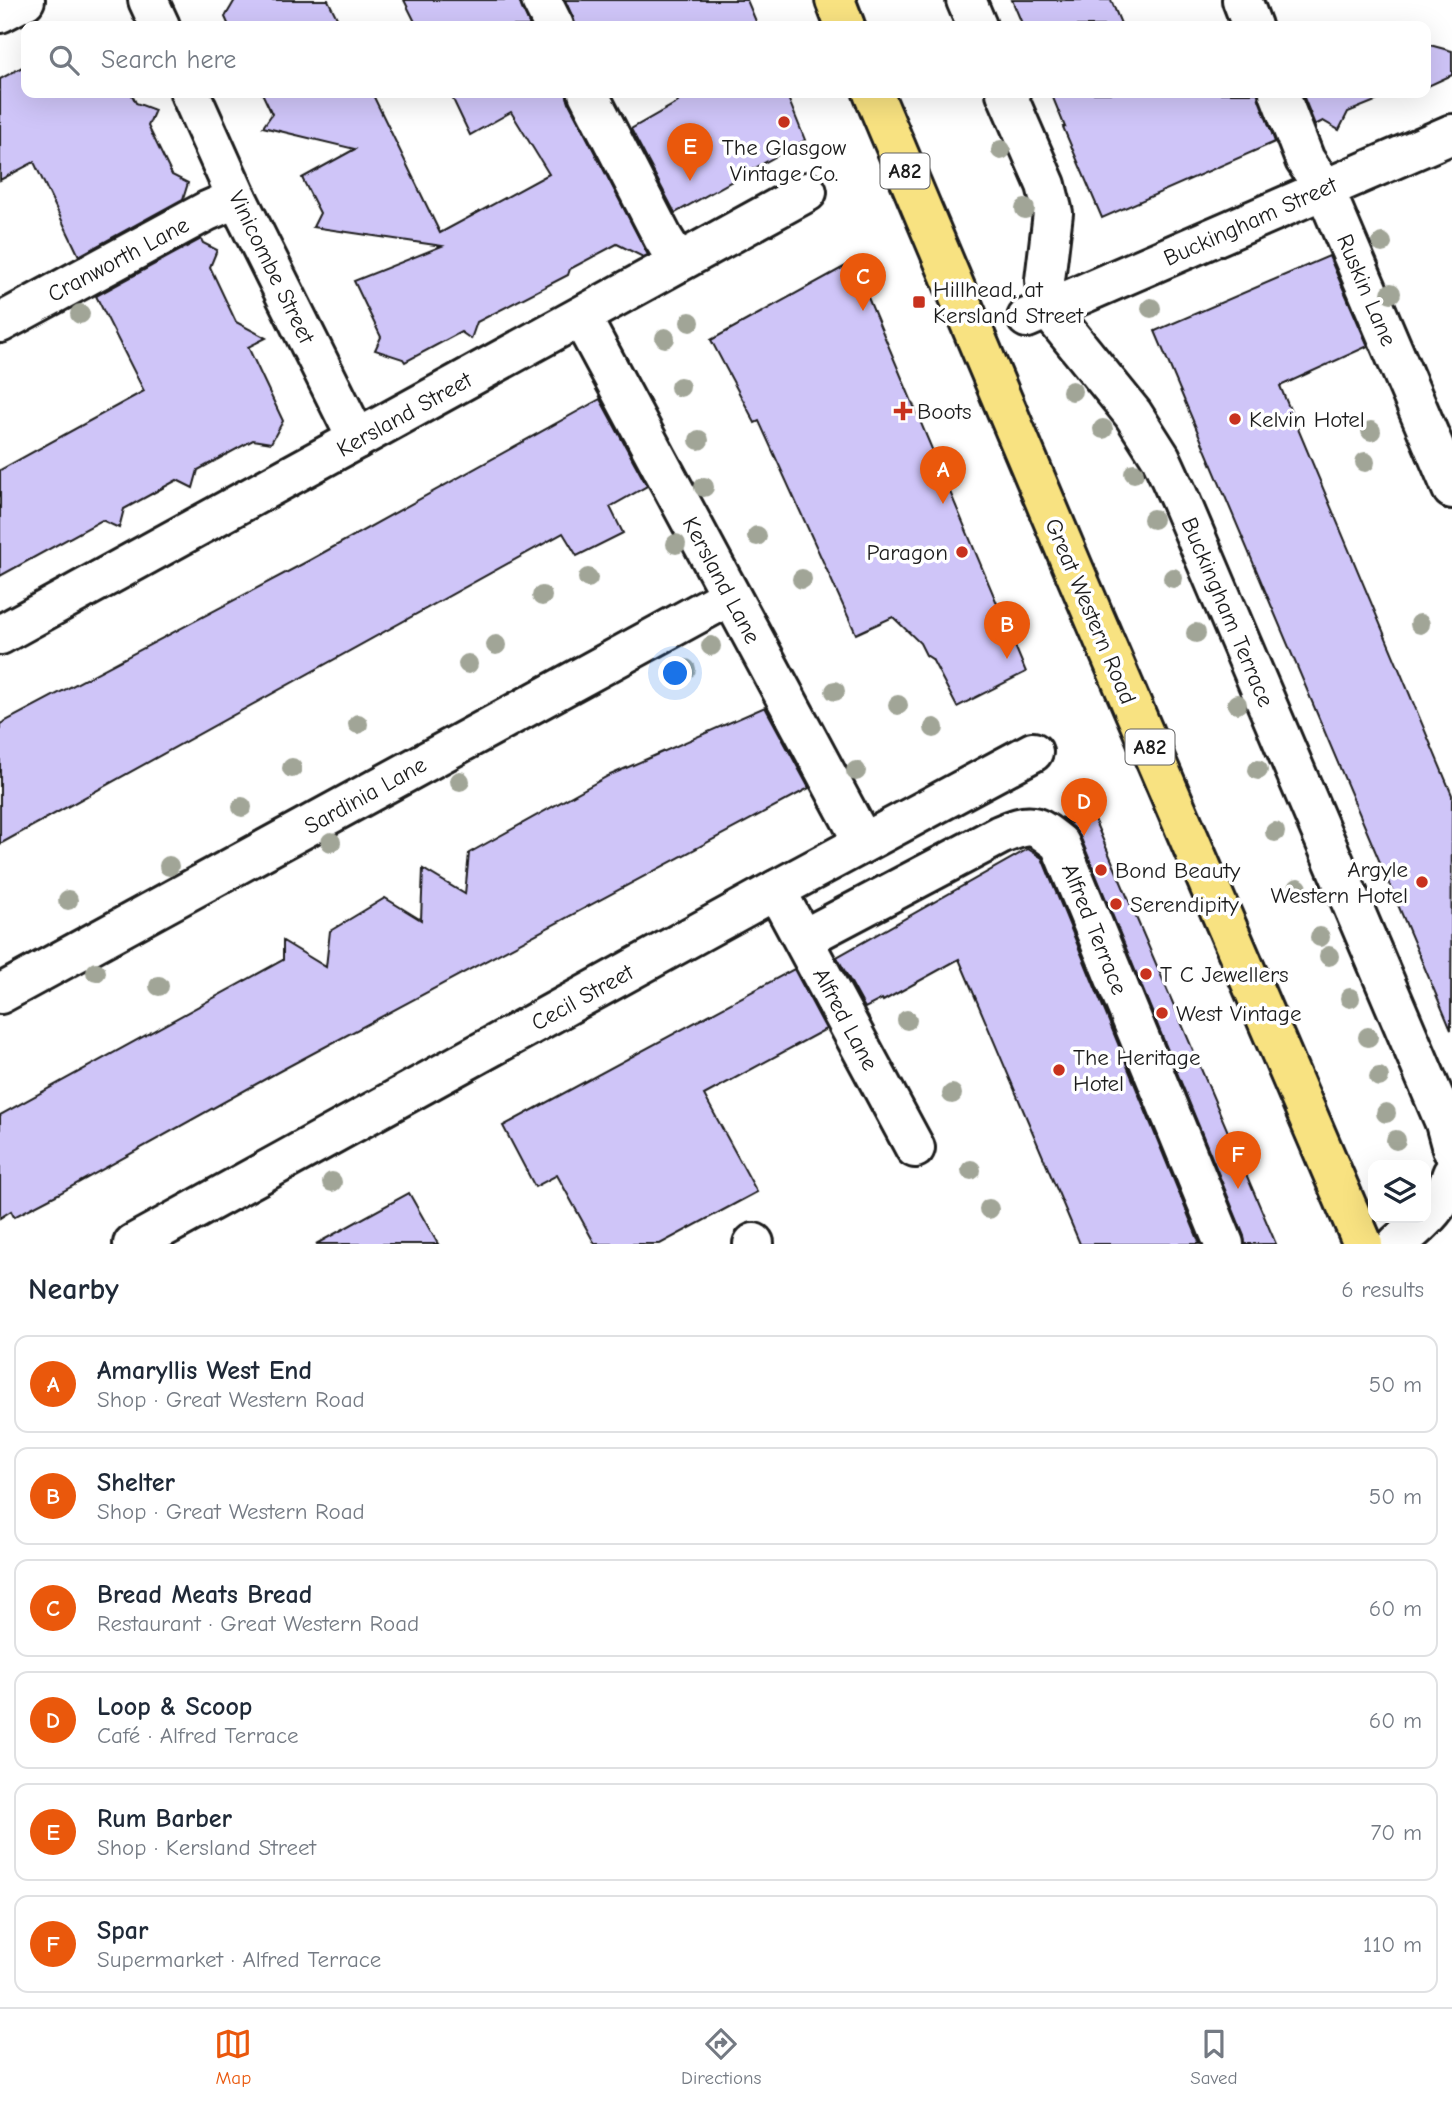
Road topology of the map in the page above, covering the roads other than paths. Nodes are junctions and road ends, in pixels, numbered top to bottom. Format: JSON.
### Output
{"nodes":[{"id":1,"x":25,"y":0,"type":"edge"},
{"id":2,"x":148,"y":0,"type":"edge"},
{"id":3,"x":541,"y":0,"type":"edge"},
{"id":4,"x":835,"y":0,"type":"edge"},
{"id":5,"x":966,"y":0,"type":"edge"},
{"id":6,"x":1242,"y":0,"type":"edge"},
{"id":7,"x":0,"y":13,"type":"edge"},
{"id":8,"x":158,"y":21,"type":"edge"},
{"id":9,"x":552,"y":21,"type":"edge"},
{"id":10,"x":843,"y":21,"type":"edge"},
{"id":11,"x":975,"y":21,"type":"edge"},
{"id":12,"x":1250,"y":21,"type":"edge"},
{"id":13,"x":192,"y":98,"type":"edge"},
{"id":14,"x":592,"y":98,"type":"edge"},
{"id":15,"x":875,"y":98,"type":"edge"},
{"id":16,"x":1008,"y":98,"type":"edge"},
{"id":17,"x":1281,"y":98,"type":"edge"},
{"id":18,"x":1452,"y":134,"type":"edge"},
{"id":19,"x":1324,"y":188,"type":"junction"},
{"id":20,"x":807,"y":192,"type":"dead end"},
{"id":21,"x":237,"y":198,"type":"junction"},
{"id":22,"x":678,"y":262,"type":"junction"},
{"id":23,"x":1036,"y":314,"type":"junction"},
{"id":24,"x":581,"y":317,"type":"junction"},
{"id":25,"x":0,"y":323,"type":"edge"},
{"id":26,"x":357,"y":439,"type":"junction"},
{"id":27,"x":1452,"y":489,"type":"edge"},
{"id":28,"x":730,"y":596,"type":"junction"},
{"id":29,"x":0,"y":635,"type":"edge"},
{"id":30,"x":1032,"y":752,"type":"dead end"},
{"id":31,"x":863,"y":842,"type":"junction"},
{"id":32,"x":776,"y":890,"type":"junction"},
{"id":33,"x":803,"y":939,"type":"junction"},
{"id":34,"x":0,"y":994,"type":"edge"},
{"id":35,"x":915,"y":1148,"type":"dead end"},
{"id":36,"x":1452,"y":1149,"type":"edge"},
{"id":37,"x":1452,"y":1174,"type":"edge"},
{"id":38,"x":133,"y":1244,"type":"edge"},
{"id":39,"x":1224,"y":1244,"type":"edge"},
{"id":40,"x":1363,"y":1244,"type":"edge"},
{"id":41,"x":1397,"y":1244,"type":"edge"}],
"edges":[{"from":1,"to":7,"type":"street"},
{"from":2,"to":8,"type":"street"},
{"from":3,"to":9,"type":"street"},
{"from":4,"to":10,"type":"main road"},
{"from":5,"to":11,"type":"street"},
{"from":6,"to":12,"type":"street"},
{"from":13,"to":21,"type":"street","name":"Vinicombe Street"},
{"from":14,"to":22,"type":"street"},
{"from":15,"to":40,"type":"main road","name":"Great Western Road","number":"A82"},
{"from":16,"to":23,"type":"street"},
{"from":17,"to":19,"type":"street","name":"Ruskin Lane"},
{"from":18,"to":19,"type":"street","name":"Buckingham Street"},
{"from":19,"to":23,"type":"street","name":"Buckingham Street"},
{"from":19,"to":27,"type":"street","name":"Ruskin Lane"},
{"from":20,"to":22,"type":"street","name":"Kersland Street"},
{"from":21,"to":25,"type":"street","name":"Cranworth Lane"},
{"from":21,"to":26,"type":"street","name":"Vinicombe Street"},
{"from":22,"to":24,"type":"street","name":"Kersland Street"},
{"from":23,"to":36,"type":"street","name":"Buckingham Terrace"},
{"from":24,"to":26,"type":"street","name":"Kersland Street"},
{"from":24,"to":28,"type":"street","name":"Kersland Lane"},
{"from":26,"to":29,"type":"street","name":"Kersland Street"},
{"from":28,"to":31,"type":"street","name":"Kersland Lane"},
{"from":28,"to":34,"type":"street","name":"Sardinia Lane"},
{"from":30,"to":31,"type":"street","name":"Cecil Street"},
{"from":31,"to":32,"type":"street","name":"Cecil Street"},
{"from":32,"to":33,"type":"street","name":"Alfred Lane"},
{"from":32,"to":38,"type":"street","name":"Cecil Street"},
{"from":33,"to":35,"type":"street","name":"Alfred Lane"},
{"from":33,"to":39,"type":"street","name":"Alfred Terrace"},
{"from":37,"to":41,"type":"street"}]}
